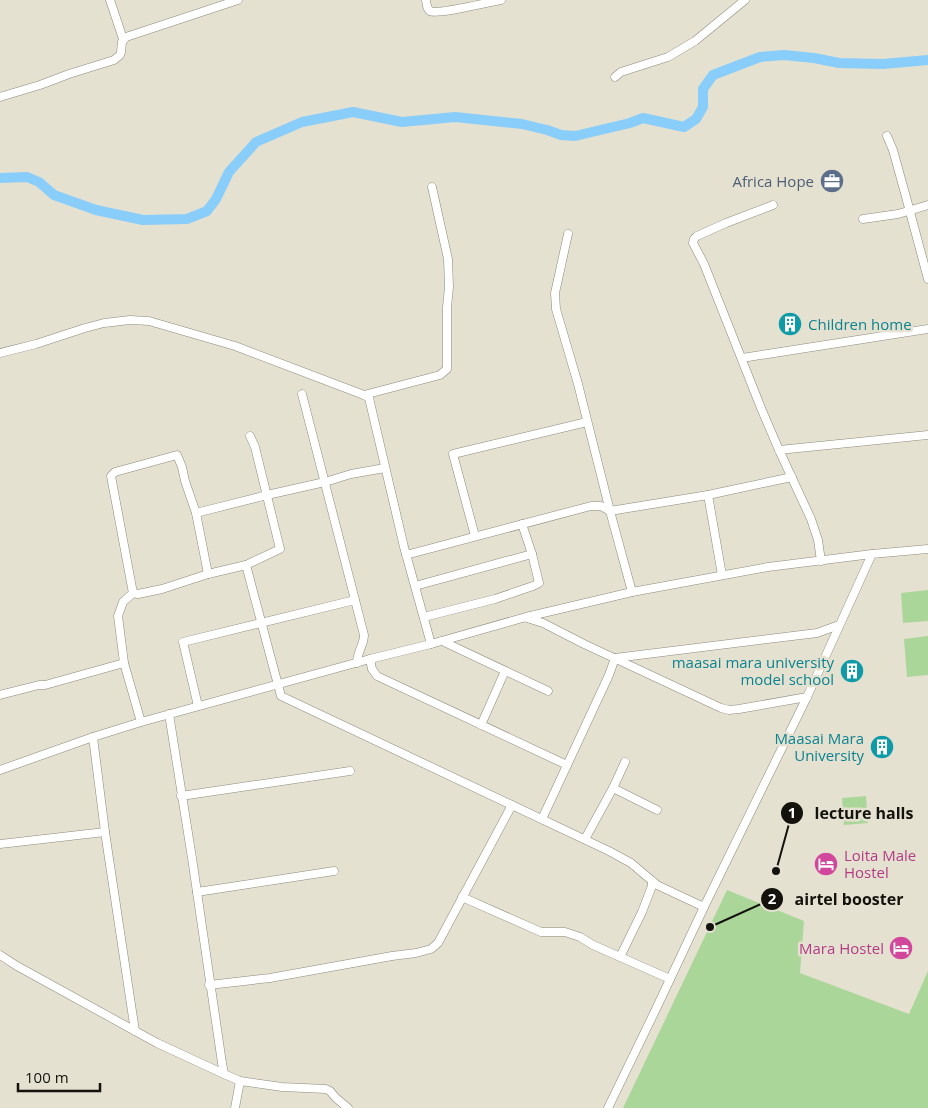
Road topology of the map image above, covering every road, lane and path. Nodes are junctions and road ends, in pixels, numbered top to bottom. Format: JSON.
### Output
{"nodes":[{"id":1,"x":110,"y":0,"type":"edge"},
{"id":2,"x":238,"y":0,"type":"edge"},
{"id":3,"x":426,"y":0,"type":"edge"},
{"id":4,"x":501,"y":0,"type":"edge"},
{"id":5,"x":746,"y":0,"type":"edge"},
{"id":6,"x":123,"y":39,"type":"junction"},
{"id":7,"x":615,"y":77,"type":"dead end"},
{"id":8,"x":0,"y":97,"type":"edge"},
{"id":9,"x":887,"y":136,"type":"dead end"},
{"id":10,"x":432,"y":187,"type":"dead end"},
{"id":11,"x":928,"y":204,"type":"edge"},
{"id":12,"x":773,"y":205,"type":"dead end"},
{"id":13,"x":910,"y":210,"type":"junction"},
{"id":14,"x":863,"y":219,"type":"dead end"},
{"id":15,"x":568,"y":234,"type":"dead end"},
{"id":16,"x":928,"y":280,"type":"edge"},
{"id":17,"x":928,"y":329,"type":"edge"},
{"id":18,"x":0,"y":353,"type":"edge"},
{"id":19,"x":742,"y":358,"type":"junction"},
{"id":20,"x":302,"y":394,"type":"dead end"},
{"id":21,"x":364,"y":395,"type":"junction"},
{"id":22,"x":587,"y":422,"type":"junction"},
{"id":23,"x":928,"y":434,"type":"edge"},
{"id":24,"x":250,"y":436,"type":"dead end"},
{"id":25,"x":779,"y":450,"type":"junction"},
{"id":26,"x":385,"y":468,"type":"junction"},
{"id":27,"x":792,"y":477,"type":"junction"},
{"id":28,"x":325,"y":482,"type":"junction"},
{"id":29,"x":267,"y":495,"type":"junction"},
{"id":30,"x":708,"y":495,"type":"junction"},
{"id":31,"x":610,"y":511,"type":"junction"},
{"id":32,"x":196,"y":513,"type":"junction"},
{"id":33,"x":522,"y":524,"type":"junction"},
{"id":34,"x":475,"y":536,"type":"junction"},
{"id":35,"x":928,"y":549,"type":"edge"},
{"id":36,"x":532,"y":554,"type":"junction"},
{"id":37,"x":872,"y":554,"type":"junction"},
{"id":38,"x":406,"y":555,"type":"junction"},
{"id":39,"x":821,"y":561,"type":"junction"},
{"id":40,"x":246,"y":565,"type":"junction"},
{"id":41,"x":208,"y":574,"type":"junction"},
{"id":42,"x":722,"y":576,"type":"junction"},
{"id":43,"x":415,"y":586,"type":"junction"},
{"id":44,"x":632,"y":592,"type":"junction"},
{"id":45,"x":133,"y":593,"type":"junction"},
{"id":46,"x":355,"y":600,"type":"junction"},
{"id":47,"x":424,"y":617,"type":"junction"},
{"id":48,"x":526,"y":617,"type":"junction"},
{"id":49,"x":261,"y":623,"type":"junction"},
{"id":50,"x":839,"y":625,"type":"junction"},
{"id":51,"x":442,"y":641,"type":"junction"},
{"id":52,"x":431,"y":644,"type":"junction"},
{"id":53,"x":615,"y":658,"type":"junction"},
{"id":54,"x":370,"y":660,"type":"junction"},
{"id":55,"x":124,"y":663,"type":"junction"},
{"id":56,"x":358,"y":663,"type":"junction"},
{"id":57,"x":505,"y":670,"type":"junction"},
{"id":58,"x":277,"y":685,"type":"junction"},
{"id":59,"x":548,"y":690,"type":"dead end"},
{"id":60,"x":0,"y":695,"type":"edge"},
{"id":61,"x":806,"y":697,"type":"junction"},
{"id":62,"x":198,"y":706,"type":"junction"},
{"id":63,"x":169,"y":714,"type":"junction"},
{"id":64,"x":142,"y":722,"type":"junction"},
{"id":65,"x":481,"y":724,"type":"junction"},
{"id":66,"x":93,"y":737,"type":"junction"},
{"id":67,"x":625,"y":762,"type":"dead end"},
{"id":68,"x":567,"y":765,"type":"junction"},
{"id":69,"x":0,"y":770,"type":"edge"},
{"id":70,"x":350,"y":771,"type":"dead end"},
{"id":71,"x":613,"y":788,"type":"junction"},
{"id":72,"x":181,"y":796,"type":"junction"},
{"id":73,"x":512,"y":805,"type":"junction"},
{"id":74,"x":657,"y":810,"type":"dead end"},
{"id":75,"x":542,"y":818,"type":"junction"},
{"id":76,"x":106,"y":832,"type":"junction"},
{"id":77,"x":585,"y":839,"type":"junction"},
{"id":78,"x":0,"y":844,"type":"edge"},
{"id":79,"x":334,"y":871,"type":"dead end"},
{"id":80,"x":652,"y":881,"type":"junction"},
{"id":81,"x":196,"y":892,"type":"junction"},
{"id":82,"x":462,"y":897,"type":"junction"},
{"id":83,"x":704,"y":907,"type":"junction"},
{"id":84,"x":0,"y":955,"type":"edge"},
{"id":85,"x":620,"y":957,"type":"junction"},
{"id":86,"x":670,"y":979,"type":"junction"},
{"id":87,"x":210,"y":985,"type":"junction"},
{"id":88,"x":135,"y":1031,"type":"junction"},
{"id":89,"x":224,"y":1074,"type":"junction"},
{"id":90,"x":240,"y":1081,"type":"junction"},
{"id":91,"x":235,"y":1108,"type":"edge"},
{"id":92,"x":348,"y":1108,"type":"edge"},
{"id":93,"x":608,"y":1108,"type":"edge"}],
"edges":[{"from":1,"to":6,"type":"street"},
{"from":2,"to":6,"type":"street"},
{"from":3,"to":4,"type":"street"},
{"from":5,"to":7,"type":"street"},
{"from":6,"to":8,"type":"street"},
{"from":9,"to":13,"type":"street"},
{"from":10,"to":21,"type":"street"},
{"from":11,"to":13,"type":"street"},
{"from":12,"to":19,"type":"street"},
{"from":13,"to":14,"type":"street"},
{"from":13,"to":16,"type":"street"},
{"from":15,"to":22,"type":"street"},
{"from":17,"to":19,"type":"street"},
{"from":18,"to":21,"type":"street"},
{"from":19,"to":25,"type":"street"},
{"from":20,"to":28,"type":"street"},
{"from":21,"to":26,"type":"street"},
{"from":22,"to":31,"type":"street"},
{"from":22,"to":34,"type":"street"},
{"from":23,"to":25,"type":"street"},
{"from":24,"to":29,"type":"street"},
{"from":25,"to":27,"type":"street"},
{"from":26,"to":28,"type":"street"},
{"from":26,"to":38,"type":"street"},
{"from":27,"to":30,"type":"street"},
{"from":27,"to":39,"type":"street"},
{"from":28,"to":29,"type":"street"},
{"from":28,"to":46,"type":"street"},
{"from":29,"to":32,"type":"street"},
{"from":29,"to":40,"type":"street"},
{"from":30,"to":31,"type":"street"},
{"from":30,"to":42,"type":"street"},
{"from":31,"to":33,"type":"street"},
{"from":31,"to":44,"type":"street"},
{"from":32,"to":41,"type":"street"},
{"from":32,"to":45,"type":"street"},
{"from":33,"to":34,"type":"street"},
{"from":33,"to":36,"type":"street"},
{"from":34,"to":38,"type":"street"},
{"from":35,"to":37,"type":"street"},
{"from":36,"to":43,"type":"street"},
{"from":36,"to":47,"type":"street"},
{"from":37,"to":39,"type":"street"},
{"from":37,"to":50,"type":"street"},
{"from":38,"to":43,"type":"street"},
{"from":39,"to":42,"type":"street"},
{"from":40,"to":41,"type":"street"},
{"from":40,"to":49,"type":"street"},
{"from":41,"to":45,"type":"street"},
{"from":42,"to":44,"type":"street"},
{"from":43,"to":47,"type":"street"},
{"from":44,"to":48,"type":"street"},
{"from":45,"to":55,"type":"street"},
{"from":46,"to":49,"type":"street"},
{"from":46,"to":56,"type":"street"},
{"from":47,"to":52,"type":"street"},
{"from":48,"to":51,"type":"street"},
{"from":48,"to":53,"type":"street"},
{"from":49,"to":58,"type":"street"},
{"from":49,"to":62,"type":"street"},
{"from":50,"to":53,"type":"street"},
{"from":50,"to":61,"type":"street"},
{"from":51,"to":52,"type":"street"},
{"from":51,"to":57,"type":"street"},
{"from":52,"to":54,"type":"street"},
{"from":53,"to":61,"type":"street"},
{"from":53,"to":68,"type":"street"},
{"from":54,"to":56,"type":"street"},
{"from":54,"to":65,"type":"street"},
{"from":55,"to":60,"type":"street"},
{"from":55,"to":64,"type":"street"},
{"from":56,"to":58,"type":"street"},
{"from":57,"to":59,"type":"street"},
{"from":57,"to":65,"type":"street"},
{"from":58,"to":62,"type":"street"},
{"from":58,"to":73,"type":"street"},
{"from":61,"to":83,"type":"street"},
{"from":62,"to":63,"type":"street"},
{"from":63,"to":64,"type":"street"},
{"from":63,"to":72,"type":"street"},
{"from":64,"to":66,"type":"street"},
{"from":65,"to":68,"type":"street"},
{"from":66,"to":69,"type":"street"},
{"from":66,"to":76,"type":"street"},
{"from":67,"to":71,"type":"street"},
{"from":68,"to":75,"type":"street"},
{"from":70,"to":72,"type":"street"},
{"from":71,"to":74,"type":"street"},
{"from":71,"to":77,"type":"street"},
{"from":72,"to":81,"type":"street"},
{"from":73,"to":75,"type":"street"},
{"from":73,"to":82,"type":"street"},
{"from":75,"to":77,"type":"street"},
{"from":76,"to":78,"type":"street"},
{"from":76,"to":88,"type":"street"},
{"from":77,"to":80,"type":"street"},
{"from":79,"to":81,"type":"street"},
{"from":80,"to":83,"type":"street"},
{"from":80,"to":85,"type":"street"},
{"from":81,"to":87,"type":"street"},
{"from":82,"to":85,"type":"street"},
{"from":82,"to":87,"type":"street"},
{"from":83,"to":86,"type":"street"},
{"from":84,"to":88,"type":"street"},
{"from":85,"to":86,"type":"street"},
{"from":86,"to":93,"type":"street"},
{"from":87,"to":89,"type":"street"},
{"from":88,"to":89,"type":"street"},
{"from":89,"to":90,"type":"street"},
{"from":90,"to":91,"type":"street"},
{"from":90,"to":92,"type":"street"}]}
